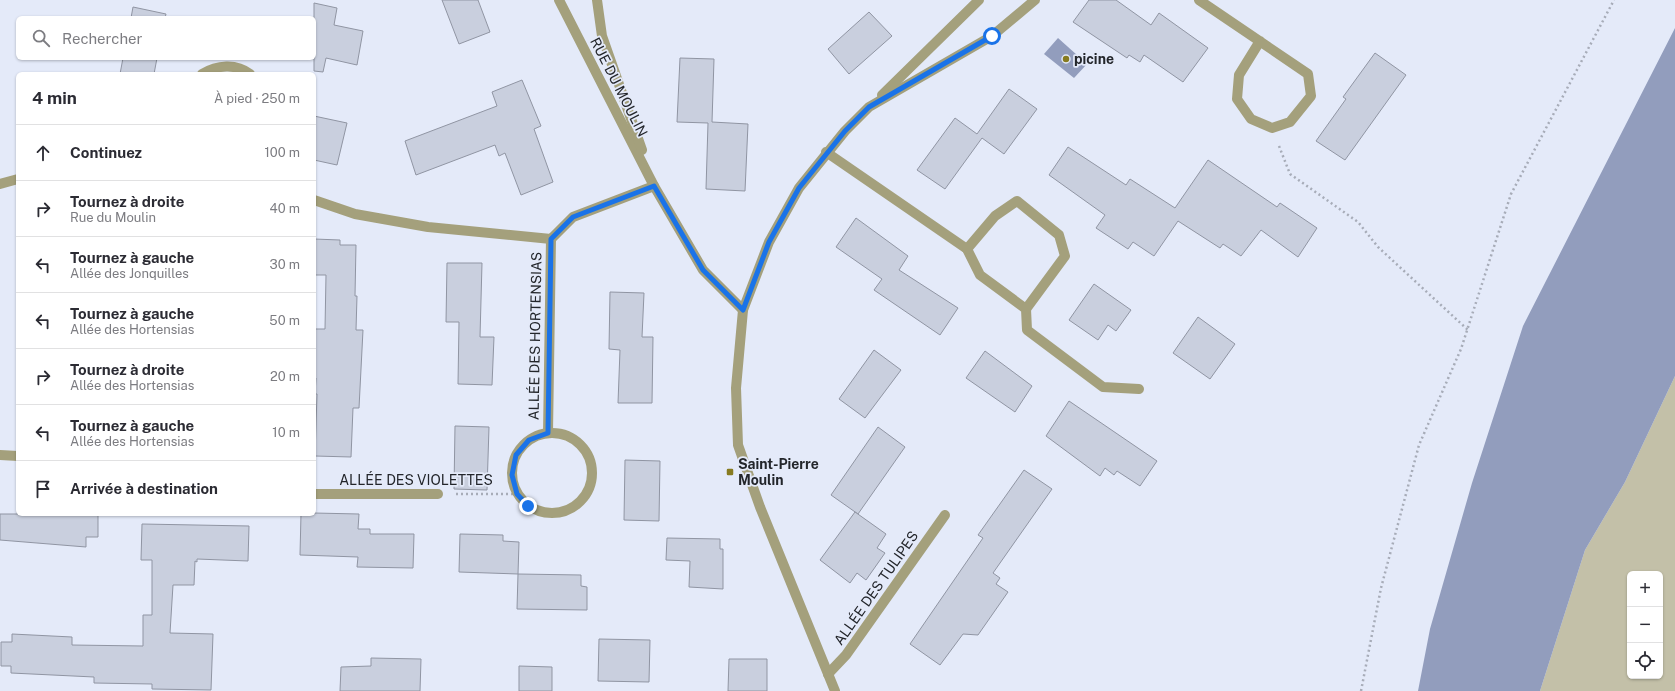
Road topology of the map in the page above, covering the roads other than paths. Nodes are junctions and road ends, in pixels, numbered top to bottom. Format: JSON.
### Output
{"nodes":[{"id":1,"x":559,"y":0,"type":"edge"},
{"id":2,"x":597,"y":0,"type":"edge"},
{"id":3,"x":979,"y":0,"type":"edge"},
{"id":4,"x":1035,"y":0,"type":"edge"},
{"id":5,"x":1199,"y":0,"type":"edge"},
{"id":6,"x":1260,"y":41,"type":"junction"},
{"id":7,"x":206,"y":72,"type":"edge"},
{"id":8,"x":246,"y":72,"type":"edge"},
{"id":9,"x":869,"y":107,"type":"junction"},
{"id":10,"x":826,"y":152,"type":"junction"},
{"id":11,"x":16,"y":180,"type":"edge"},
{"id":12,"x":0,"y":184,"type":"edge"},
{"id":13,"x":654,"y":186,"type":"junction"},
{"id":14,"x":316,"y":201,"type":"edge"},
{"id":15,"x":551,"y":239,"type":"junction"},
{"id":16,"x":967,"y":249,"type":"junction"},
{"id":17,"x":1026,"y":309,"type":"junction"},
{"id":18,"x":743,"y":310,"type":"junction"},
{"id":19,"x":1138,"y":389,"type":"dead end"},
{"id":20,"x":548,"y":433,"type":"junction"},
{"id":21,"x":0,"y":455,"type":"edge"},
{"id":22,"x":16,"y":456,"type":"edge"},
{"id":23,"x":316,"y":494,"type":"edge"},
{"id":24,"x":438,"y":494,"type":"road end"},
{"id":25,"x":945,"y":515,"type":"dead end"},
{"id":26,"x":828,"y":674,"type":"junction"},
{"id":27,"x":835,"y":691,"type":"edge"}],
"edges":[{"from":1,"to":13,"type":"street","name":"RUE DU MOULIN"},
{"from":2,"to":13,"type":"street","name":"RUE DU MOULIN"},
{"from":3,"to":9,"type":"street"},
{"from":4,"to":9,"type":"street"},
{"from":5,"to":6,"type":"street"},
{"from":6,"to":6,"type":"street"},
{"from":7,"to":8,"type":"street"},
{"from":9,"to":10,"type":"street"},
{"from":10,"to":16,"type":"street"},
{"from":10,"to":18,"type":"street"},
{"from":11,"to":12,"type":"street"},
{"from":13,"to":15,"type":"street"},
{"from":13,"to":18,"type":"street","name":"RUE DU MOULIN"},
{"from":14,"to":15,"type":"street"},
{"from":15,"to":20,"type":"street","name":"ALLÉE DES HORTENSIAS"},
{"from":16,"to":17,"type":"street"},
{"from":16,"to":17,"type":"street"},
{"from":17,"to":19,"type":"street"},
{"from":18,"to":26,"type":"street"},
{"from":20,"to":20,"type":"street","name":"ALLÉE DES HORTENSIAS"},
{"from":21,"to":22,"type":"street"},
{"from":23,"to":24,"type":"street","name":"ALLÉE DES VIOLETTES"},
{"from":25,"to":26,"type":"street","name":"ALLÉE DES TULIPES"},
{"from":26,"to":27,"type":"street"}]}
